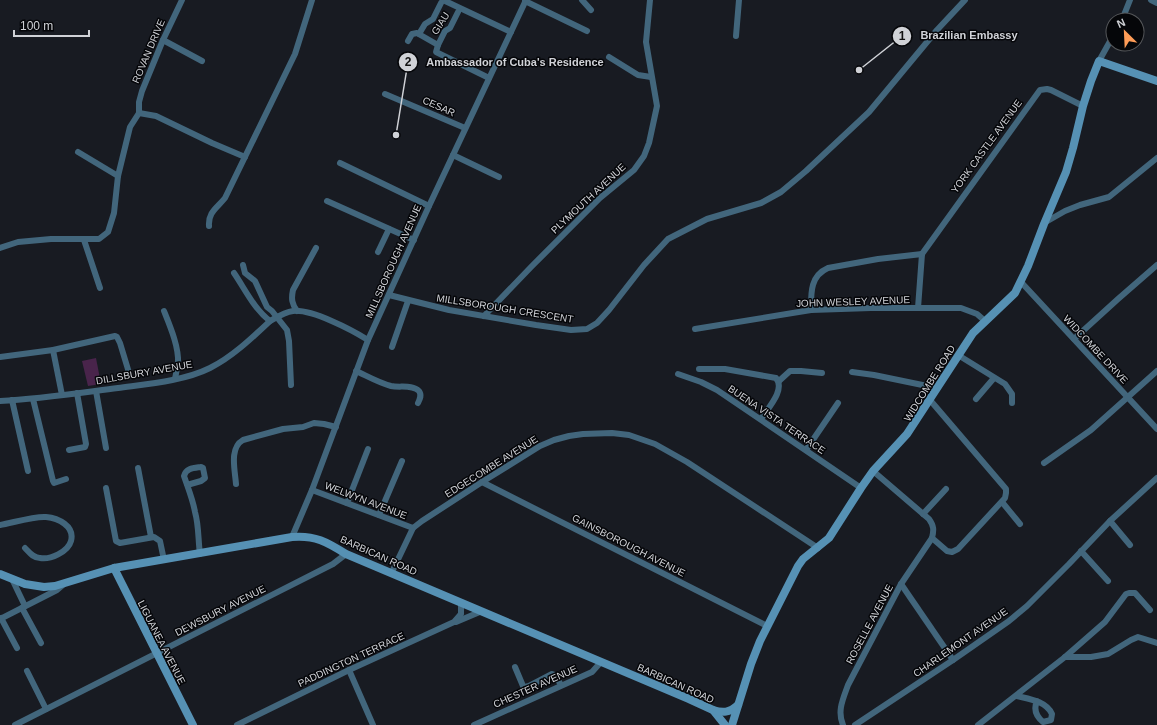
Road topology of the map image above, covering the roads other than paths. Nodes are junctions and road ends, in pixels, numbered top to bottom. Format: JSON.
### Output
{"nodes":[{"id":1,"x":182,"y":0,"type":"edge"},
{"id":2,"x":312,"y":0,"type":"edge"},
{"id":3,"x":526,"y":0,"type":"edge"},
{"id":4,"x":582,"y":0,"type":"edge"},
{"id":5,"x":650,"y":0,"type":"edge"},
{"id":6,"x":739,"y":0,"type":"edge"},
{"id":7,"x":965,"y":0,"type":"edge"},
{"id":8,"x":1130,"y":0,"type":"edge"},
{"id":9,"x":1151,"y":0,"type":"edge"},
{"id":10,"x":442,"y":1,"type":"edge"},
{"id":11,"x":1157,"y":3,"type":"edge"},
{"id":12,"x":591,"y":10,"type":"dead end"},
{"id":13,"x":458,"y":12,"type":"dead end"},
{"id":14,"x":1125,"y":12,"type":"edge"},
{"id":15,"x":587,"y":31,"type":"dead end"},
{"id":16,"x":511,"y":32,"type":"junction"},
{"id":17,"x":418,"y":34,"type":"junction"},
{"id":18,"x":736,"y":36,"type":"dead end"},
{"id":19,"x":163,"y":40,"type":"junction"},
{"id":20,"x":408,"y":41,"type":"dead end"},
{"id":21,"x":438,"y":45,"type":"junction"},
{"id":22,"x":1105,"y":50,"type":"edge"},
{"id":23,"x":610,"y":57,"type":"dead end"},
{"id":24,"x":202,"y":61,"type":"dead end"},
{"id":25,"x":1099,"y":61,"type":"junction"},
{"id":26,"x":486,"y":77,"type":"junction"},
{"id":27,"x":651,"y":77,"type":"junction"},
{"id":28,"x":1157,"y":81,"type":"edge"},
{"id":29,"x":385,"y":94,"type":"dead end"},
{"id":30,"x":1083,"y":106,"type":"junction"},
{"id":31,"x":139,"y":113,"type":"junction"},
{"id":32,"x":463,"y":128,"type":"junction"},
{"id":33,"x":78,"y":152,"type":"dead end"},
{"id":34,"x":453,"y":155,"type":"junction"},
{"id":35,"x":245,"y":157,"type":"junction"},
{"id":36,"x":1157,"y":158,"type":"edge"},
{"id":37,"x":340,"y":163,"type":"dead end"},
{"id":38,"x":488,"y":164,"type":"dead end"},
{"id":39,"x":485,"y":170,"type":"junction"},
{"id":40,"x":118,"y":176,"type":"junction"},
{"id":41,"x":499,"y":177,"type":"dead end"},
{"id":42,"x":327,"y":201,"type":"dead end"},
{"id":43,"x":429,"y":206,"type":"junction"},
{"id":44,"x":1044,"y":224,"type":"junction"},
{"id":45,"x":209,"y":226,"type":"dead end"},
{"id":46,"x":389,"y":229,"type":"junction"},
{"id":47,"x":84,"y":240,"type":"junction"},
{"id":48,"x":414,"y":240,"type":"junction"},
{"id":49,"x":0,"y":248,"type":"edge"},
{"id":50,"x":316,"y":248,"type":"dead end"},
{"id":51,"x":378,"y":252,"type":"dead end"},
{"id":52,"x":922,"y":254,"type":"junction"},
{"id":53,"x":242,"y":265,"type":"dead end"},
{"id":54,"x":1157,"y":265,"type":"edge"},
{"id":55,"x":234,"y":273,"type":"dead end"},
{"id":56,"x":1021,"y":282,"type":"junction"},
{"id":57,"x":100,"y":288,"type":"dead end"},
{"id":58,"x":389,"y":295,"type":"junction"},
{"id":59,"x":408,"y":300,"type":"junction"},
{"id":60,"x":918,"y":308,"type":"junction"},
{"id":61,"x":811,"y":310,"type":"junction"},
{"id":62,"x":164,"y":311,"type":"dead end"},
{"id":63,"x":297,"y":311,"type":"junction"},
{"id":64,"x":484,"y":316,"type":"junction"},
{"id":65,"x":276,"y":317,"type":"junction"},
{"id":66,"x":270,"y":321,"type":"junction"},
{"id":67,"x":985,"y":321,"type":"junction"},
{"id":68,"x":695,"y":329,"type":"dead end"},
{"id":69,"x":1074,"y":339,"type":"junction"},
{"id":70,"x":368,"y":340,"type":"junction"},
{"id":71,"x":392,"y":347,"type":"dead end"},
{"id":72,"x":53,"y":350,"type":"junction"},
{"id":73,"x":958,"y":355,"type":"junction"},
{"id":74,"x":0,"y":357,"type":"edge"},
{"id":75,"x":699,"y":369,"type":"dead end"},
{"id":76,"x":356,"y":371,"type":"junction"},
{"id":77,"x":1157,"y":371,"type":"edge"},
{"id":78,"x":852,"y":372,"type":"dead end"},
{"id":79,"x":822,"y":373,"type":"dead end"},
{"id":80,"x":678,"y":374,"type":"dead end"},
{"id":81,"x":130,"y":376,"type":"dead end"},
{"id":82,"x":994,"y":378,"type":"junction"},
{"id":83,"x":175,"y":379,"type":"junction"},
{"id":84,"x":779,"y":381,"type":"junction"},
{"id":85,"x":291,"y":385,"type":"dead end"},
{"id":86,"x":937,"y":388,"type":"junction"},
{"id":87,"x":96,"y":391,"type":"junction"},
{"id":88,"x":77,"y":393,"type":"junction"},
{"id":89,"x":62,"y":395,"type":"junction"},
{"id":90,"x":1128,"y":398,"type":"junction"},
{"id":91,"x":33,"y":399,"type":"junction"},
{"id":92,"x":976,"y":399,"type":"dead end"},
{"id":93,"x":12,"y":400,"type":"junction"},
{"id":94,"x":930,"y":400,"type":"junction"},
{"id":95,"x":0,"y":401,"type":"edge"},
{"id":96,"x":418,"y":403,"type":"dead end"},
{"id":97,"x":838,"y":403,"type":"dead end"},
{"id":98,"x":1012,"y":403,"type":"dead end"},
{"id":99,"x":761,"y":419,"type":"junction"},
{"id":100,"x":336,"y":427,"type":"junction"},
{"id":101,"x":1157,"y":429,"type":"edge"},
{"id":102,"x":106,"y":448,"type":"dead end"},
{"id":103,"x":368,"y":449,"type":"dead end"},
{"id":104,"x":69,"y":450,"type":"dead end"},
{"id":105,"x":806,"y":450,"type":"junction"},
{"id":106,"x":402,"y":461,"type":"dead end"},
{"id":107,"x":1044,"y":463,"type":"dead end"},
{"id":108,"x":138,"y":468,"type":"dead end"},
{"id":109,"x":28,"y":471,"type":"dead end"},
{"id":110,"x":873,"y":471,"type":"junction"},
{"id":111,"x":1157,"y":478,"type":"edge"},
{"id":112,"x":66,"y":479,"type":"dead end"},
{"id":113,"x":482,"y":482,"type":"junction"},
{"id":114,"x":236,"y":484,"type":"dead end"},
{"id":115,"x":187,"y":485,"type":"dead end"},
{"id":116,"x":106,"y":488,"type":"dead end"},
{"id":117,"x":861,"y":488,"type":"junction"},
{"id":118,"x":946,"y":489,"type":"dead end"},
{"id":119,"x":312,"y":490,"type":"junction"},
{"id":120,"x":1002,"y":502,"type":"junction"},
{"id":121,"x":347,"y":503,"type":"junction"},
{"id":122,"x":923,"y":514,"type":"junction"},
{"id":123,"x":379,"y":516,"type":"junction"},
{"id":124,"x":1110,"y":521,"type":"junction"},
{"id":125,"x":1020,"y":524,"type":"dead end"},
{"id":126,"x":0,"y":525,"type":"edge"},
{"id":127,"x":413,"y":528,"type":"junction"},
{"id":128,"x":292,"y":536,"type":"junction"},
{"id":129,"x":151,"y":537,"type":"junction"},
{"id":130,"x":932,"y":538,"type":"junction"},
{"id":131,"x":1130,"y":545,"type":"dead end"},
{"id":132,"x":25,"y":548,"type":"dead end"},
{"id":133,"x":818,"y":548,"type":"junction"},
{"id":134,"x":1081,"y":552,"type":"junction"},
{"id":135,"x":200,"y":554,"type":"junction"},
{"id":136,"x":346,"y":554,"type":"junction"},
{"id":137,"x":164,"y":560,"type":"junction"},
{"id":138,"x":114,"y":568,"type":"junction"},
{"id":139,"x":392,"y":572,"type":"junction"},
{"id":140,"x":0,"y":574,"type":"edge"},
{"id":141,"x":12,"y":580,"type":"junction"},
{"id":142,"x":1108,"y":581,"type":"dead end"},
{"id":143,"x":67,"y":582,"type":"junction"},
{"id":144,"x":901,"y":584,"type":"junction"},
{"id":145,"x":461,"y":602,"type":"junction"},
{"id":146,"x":23,"y":607,"type":"junction"},
{"id":147,"x":1150,"y":610,"type":"dead end"},
{"id":148,"x":482,"y":611,"type":"junction"},
{"id":149,"x":0,"y":619,"type":"edge"},
{"id":150,"x":454,"y":622,"type":"junction"},
{"id":151,"x":768,"y":626,"type":"junction"},
{"id":152,"x":41,"y":643,"type":"dead end"},
{"id":153,"x":1157,"y":643,"type":"edge"},
{"id":154,"x":17,"y":648,"type":"dead end"},
{"id":155,"x":158,"y":654,"type":"junction"},
{"id":156,"x":1065,"y":657,"type":"junction"},
{"id":157,"x":953,"y":660,"type":"junction"},
{"id":158,"x":601,"y":662,"type":"junction"},
{"id":159,"x":515,"y":667,"type":"dead end"},
{"id":160,"x":349,"y":670,"type":"junction"},
{"id":161,"x":27,"y":671,"type":"dead end"},
{"id":162,"x":562,"y":685,"type":"junction"},
{"id":163,"x":1017,"y":696,"type":"junction"},
{"id":164,"x":1037,"y":701,"type":"dead end"},
{"id":165,"x":738,"y":704,"type":"junction"},
{"id":166,"x":46,"y":709,"type":"junction"},
{"id":167,"x":713,"y":710,"type":"junction"},
{"id":168,"x":15,"y":725,"type":"edge"},
{"id":169,"x":193,"y":725,"type":"edge"},
{"id":170,"x":237,"y":725,"type":"edge"},
{"id":171,"x":373,"y":725,"type":"edge"},
{"id":172,"x":474,"y":725,"type":"edge"},
{"id":173,"x":726,"y":725,"type":"edge"},
{"id":174,"x":843,"y":725,"type":"edge"},
{"id":175,"x":854,"y":725,"type":"edge"},
{"id":176,"x":978,"y":725,"type":"edge"}],
"edges":[{"from":1,"to":19,"type":"street","name":"ROVAN DRIVE"},
{"from":2,"to":35,"type":"street"},
{"from":3,"to":15,"type":"street"},
{"from":3,"to":16,"type":"street","name":"MILLSBOROUGH AVENUE"},
{"from":4,"to":12,"type":"street"},
{"from":5,"to":27,"type":"street","name":"PLYMOUTH AVENUE"},
{"from":6,"to":18,"type":"street"},
{"from":7,"to":64,"type":"street","name":"MILLSBOROUGH CRESCENT"},
{"from":8,"to":14,"type":"street"},
{"from":9,"to":11,"type":"street"},
{"from":10,"to":16,"type":"street"},
{"from":10,"to":17,"type":"street","name":"GIAU"},
{"from":13,"to":21,"type":"street","name":"GIAU"},
{"from":16,"to":26,"type":"street","name":"MILLSBOROUGH AVENUE"},
{"from":17,"to":20,"type":"street","name":"GIAU"},
{"from":17,"to":21,"type":"street","name":"GIAU"},
{"from":19,"to":24,"type":"street"},
{"from":19,"to":31,"type":"street","name":"ROVAN DRIVE"},
{"from":21,"to":26,"type":"street","name":"GIAU"},
{"from":22,"to":25,"type":"street","name":"WIDCOMBE ROAD"},
{"from":23,"to":27,"type":"street"},
{"from":25,"to":28,"type":"main road"},
{"from":25,"to":30,"type":"main road","name":"WIDCOMBE ROAD"},
{"from":26,"to":32,"type":"street","name":"MILLSBOROUGH AVENUE"},
{"from":27,"to":64,"type":"street","name":"PLYMOUTH AVENUE"},
{"from":29,"to":32,"type":"street","name":"CESAR"},
{"from":30,"to":44,"type":"main road","name":"WIDCOMBE ROAD"},
{"from":30,"to":52,"type":"street","name":"YORK CASTLE AVENUE"},
{"from":31,"to":35,"type":"street"},
{"from":31,"to":40,"type":"street"},
{"from":32,"to":34,"type":"street","name":"MILLSBOROUGH AVENUE"},
{"from":33,"to":40,"type":"street"},
{"from":34,"to":39,"type":"street"},
{"from":34,"to":43,"type":"street","name":"MILLSBOROUGH AVENUE"},
{"from":35,"to":45,"type":"street"},
{"from":36,"to":44,"type":"street"},
{"from":37,"to":43,"type":"street"},
{"from":38,"to":39,"type":"street"},
{"from":39,"to":41,"type":"street"},
{"from":40,"to":47,"type":"street"},
{"from":42,"to":46,"type":"street"},
{"from":43,"to":48,"type":"street","name":"MILLSBOROUGH AVENUE"},
{"from":44,"to":56,"type":"main road","name":"WIDCOMBE ROAD"},
{"from":46,"to":48,"type":"street"},
{"from":46,"to":51,"type":"street"},
{"from":47,"to":49,"type":"street"},
{"from":47,"to":57,"type":"street"},
{"from":48,"to":58,"type":"street","name":"MILLSBOROUGH AVENUE"},
{"from":50,"to":63,"type":"street"},
{"from":52,"to":60,"type":"street"},
{"from":52,"to":61,"type":"street"},
{"from":53,"to":65,"type":"street"},
{"from":54,"to":69,"type":"street"},
{"from":55,"to":66,"type":"street"},
{"from":56,"to":67,"type":"main road","name":"WIDCOMBE ROAD"},
{"from":56,"to":69,"type":"street","name":"WIDCOMBE DRIVE"},
{"from":58,"to":59,"type":"street","name":"MILLSBOROUGH CRESCENT"},
{"from":58,"to":70,"type":"street","name":"MILLSBOROUGH AVENUE"},
{"from":59,"to":64,"type":"street","name":"MILLSBOROUGH CRESCENT"},
{"from":59,"to":71,"type":"street"},
{"from":60,"to":61,"type":"street","name":"JOHN WESLEY AVENUE"},
{"from":60,"to":67,"type":"street","name":"JOHN WESLEY AVENUE"},
{"from":61,"to":68,"type":"street","name":"JOHN WESLEY AVENUE"},
{"from":62,"to":83,"type":"street"},
{"from":63,"to":65,"type":"street","name":"DILLSBURY AVENUE"},
{"from":63,"to":70,"type":"street","name":"DILLSBURY AVENUE"},
{"from":65,"to":66,"type":"street","name":"DILLSBURY AVENUE"},
{"from":65,"to":85,"type":"street"},
{"from":66,"to":83,"type":"street","name":"DILLSBURY AVENUE"},
{"from":67,"to":73,"type":"main road","name":"WIDCOMBE ROAD"},
{"from":69,"to":90,"type":"street","name":"WIDCOMBE DRIVE"},
{"from":70,"to":76,"type":"street","name":"MILLSBOROUGH AVENUE"},
{"from":72,"to":74,"type":"street"},
{"from":72,"to":81,"type":"street"},
{"from":72,"to":89,"type":"street"},
{"from":73,"to":82,"type":"street"},
{"from":73,"to":86,"type":"main road","name":"WIDCOMBE ROAD"},
{"from":75,"to":84,"type":"street"},
{"from":76,"to":96,"type":"street"},
{"from":76,"to":100,"type":"street","name":"MILLSBOROUGH AVENUE"},
{"from":77,"to":90,"type":"street"},
{"from":78,"to":86,"type":"street"},
{"from":79,"to":84,"type":"street"},
{"from":80,"to":99,"type":"street","name":"BUENA VISTA TERRACE"},
{"from":82,"to":92,"type":"street"},
{"from":82,"to":98,"type":"street"},
{"from":83,"to":87,"type":"street","name":"DILLSBURY AVENUE"},
{"from":84,"to":99,"type":"street"},
{"from":86,"to":94,"type":"main road","name":"WIDCOMBE ROAD"},
{"from":87,"to":88,"type":"street","name":"DILLSBURY AVENUE"},
{"from":87,"to":102,"type":"street"},
{"from":88,"to":89,"type":"street","name":"DILLSBURY AVENUE"},
{"from":88,"to":104,"type":"street"},
{"from":89,"to":91,"type":"street","name":"DILLSBURY AVENUE"},
{"from":90,"to":101,"type":"street","name":"WIDCOMBE DRIVE"},
{"from":90,"to":107,"type":"street"},
{"from":91,"to":93,"type":"street","name":"DILLSBURY AVENUE"},
{"from":91,"to":112,"type":"street"},
{"from":93,"to":95,"type":"street","name":"DILLSBURY AVENUE"},
{"from":93,"to":109,"type":"street"},
{"from":94,"to":110,"type":"main road","name":"WIDCOMBE ROAD"},
{"from":94,"to":120,"type":"street"},
{"from":97,"to":105,"type":"street"},
{"from":99,"to":105,"type":"street","name":"BUENA VISTA TERRACE"},
{"from":100,"to":114,"type":"street"},
{"from":100,"to":119,"type":"street","name":"MILLSBOROUGH AVENUE"},
{"from":103,"to":121,"type":"street"},
{"from":105,"to":117,"type":"street","name":"BUENA VISTA TERRACE"},
{"from":106,"to":123,"type":"street"},
{"from":108,"to":129,"type":"street"},
{"from":110,"to":117,"type":"main road","name":"WIDCOMBE ROAD"},
{"from":110,"to":122,"type":"street"},
{"from":111,"to":124,"type":"street","name":"CHARLEMONT AVENUE"},
{"from":113,"to":127,"type":"street","name":"EDGECOMBE AVENUE"},
{"from":113,"to":133,"type":"street","name":"EDGECOMBE AVENUE"},
{"from":113,"to":151,"type":"street","name":"GAINSBOROUGH AVENUE"},
{"from":115,"to":135,"type":"street"},
{"from":116,"to":129,"type":"street"},
{"from":117,"to":133,"type":"main road","name":"WIDCOMBE ROAD"},
{"from":118,"to":122,"type":"street"},
{"from":119,"to":121,"type":"street","name":"WELWYN AVENUE"},
{"from":119,"to":128,"type":"street","name":"MILLSBOROUGH AVENUE"},
{"from":120,"to":125,"type":"street"},
{"from":120,"to":130,"type":"street"},
{"from":121,"to":123,"type":"street","name":"WELWYN AVENUE"},
{"from":122,"to":130,"type":"street"},
{"from":123,"to":127,"type":"street","name":"WELWYN AVENUE"},
{"from":124,"to":131,"type":"street"},
{"from":124,"to":134,"type":"street","name":"CHARLEMONT AVENUE"},
{"from":126,"to":132,"type":"street"},
{"from":127,"to":139,"type":"street","name":"EDGECOMBE AVENUE"},
{"from":128,"to":135,"type":"main road","name":"BARBICAN ROAD"},
{"from":128,"to":136,"type":"main road","name":"BARBICAN ROAD"},
{"from":129,"to":137,"type":"street"},
{"from":130,"to":144,"type":"street","name":"ROSELLE AVENUE"},
{"from":133,"to":151,"type":"main road","name":"WIDCOMBE ROAD"},
{"from":134,"to":142,"type":"street"},
{"from":134,"to":157,"type":"street","name":"CHARLEMONT AVENUE"},
{"from":135,"to":137,"type":"main road","name":"BARBICAN ROAD"},
{"from":136,"to":139,"type":"main road","name":"BARBICAN ROAD"},
{"from":136,"to":155,"type":"street","name":"DEWSBURY AVENUE"},
{"from":137,"to":138,"type":"main road","name":"BARBICAN ROAD"},
{"from":138,"to":143,"type":"main road","name":"BARBICAN ROAD"},
{"from":138,"to":155,"type":"main road","name":"LIGUANEA AVENUE"},
{"from":139,"to":145,"type":"main road","name":"BARBICAN ROAD"},
{"from":140,"to":141,"type":"main road","name":"BARBICAN ROAD"},
{"from":141,"to":143,"type":"main road","name":"BARBICAN ROAD"},
{"from":141,"to":146,"type":"street"},
{"from":143,"to":146,"type":"street"},
{"from":144,"to":157,"type":"street"},
{"from":144,"to":174,"type":"street","name":"ROSELLE AVENUE"},
{"from":145,"to":148,"type":"main road","name":"BARBICAN ROAD"},
{"from":145,"to":150,"type":"street"},
{"from":146,"to":149,"type":"street"},
{"from":146,"to":152,"type":"street"},
{"from":147,"to":156,"type":"street"},
{"from":148,"to":150,"type":"street","name":"PADDINGTON TERRACE"},
{"from":148,"to":158,"type":"main road","name":"BARBICAN ROAD"},
{"from":149,"to":154,"type":"street"},
{"from":150,"to":160,"type":"street","name":"PADDINGTON TERRACE"},
{"from":151,"to":165,"type":"main road","name":"WIDCOMBE ROAD"},
{"from":153,"to":156,"type":"street"},
{"from":155,"to":166,"type":"street","name":"DEWSBURY AVENUE"},
{"from":155,"to":169,"type":"main road","name":"LIGUANEA AVENUE"},
{"from":156,"to":163,"type":"street"},
{"from":157,"to":175,"type":"street","name":"CHARLEMONT AVENUE"},
{"from":158,"to":162,"type":"street","name":"CHESTER AVENUE"},
{"from":158,"to":167,"type":"main road","name":"BARBICAN ROAD"},
{"from":159,"to":162,"type":"street"},
{"from":160,"to":170,"type":"street","name":"PADDINGTON TERRACE"},
{"from":160,"to":171,"type":"street"},
{"from":161,"to":166,"type":"street"},
{"from":162,"to":172,"type":"street","name":"CHESTER AVENUE"},
{"from":163,"to":164,"type":"street"},
{"from":163,"to":176,"type":"street"},
{"from":165,"to":167,"type":"main road"},
{"from":165,"to":173,"type":"main road","name":"WIDCOMBE ROAD"},
{"from":166,"to":168,"type":"street","name":"DEWSBURY AVENUE"},
{"from":167,"to":173,"type":"main road","name":"BARBICAN ROAD"}]}
